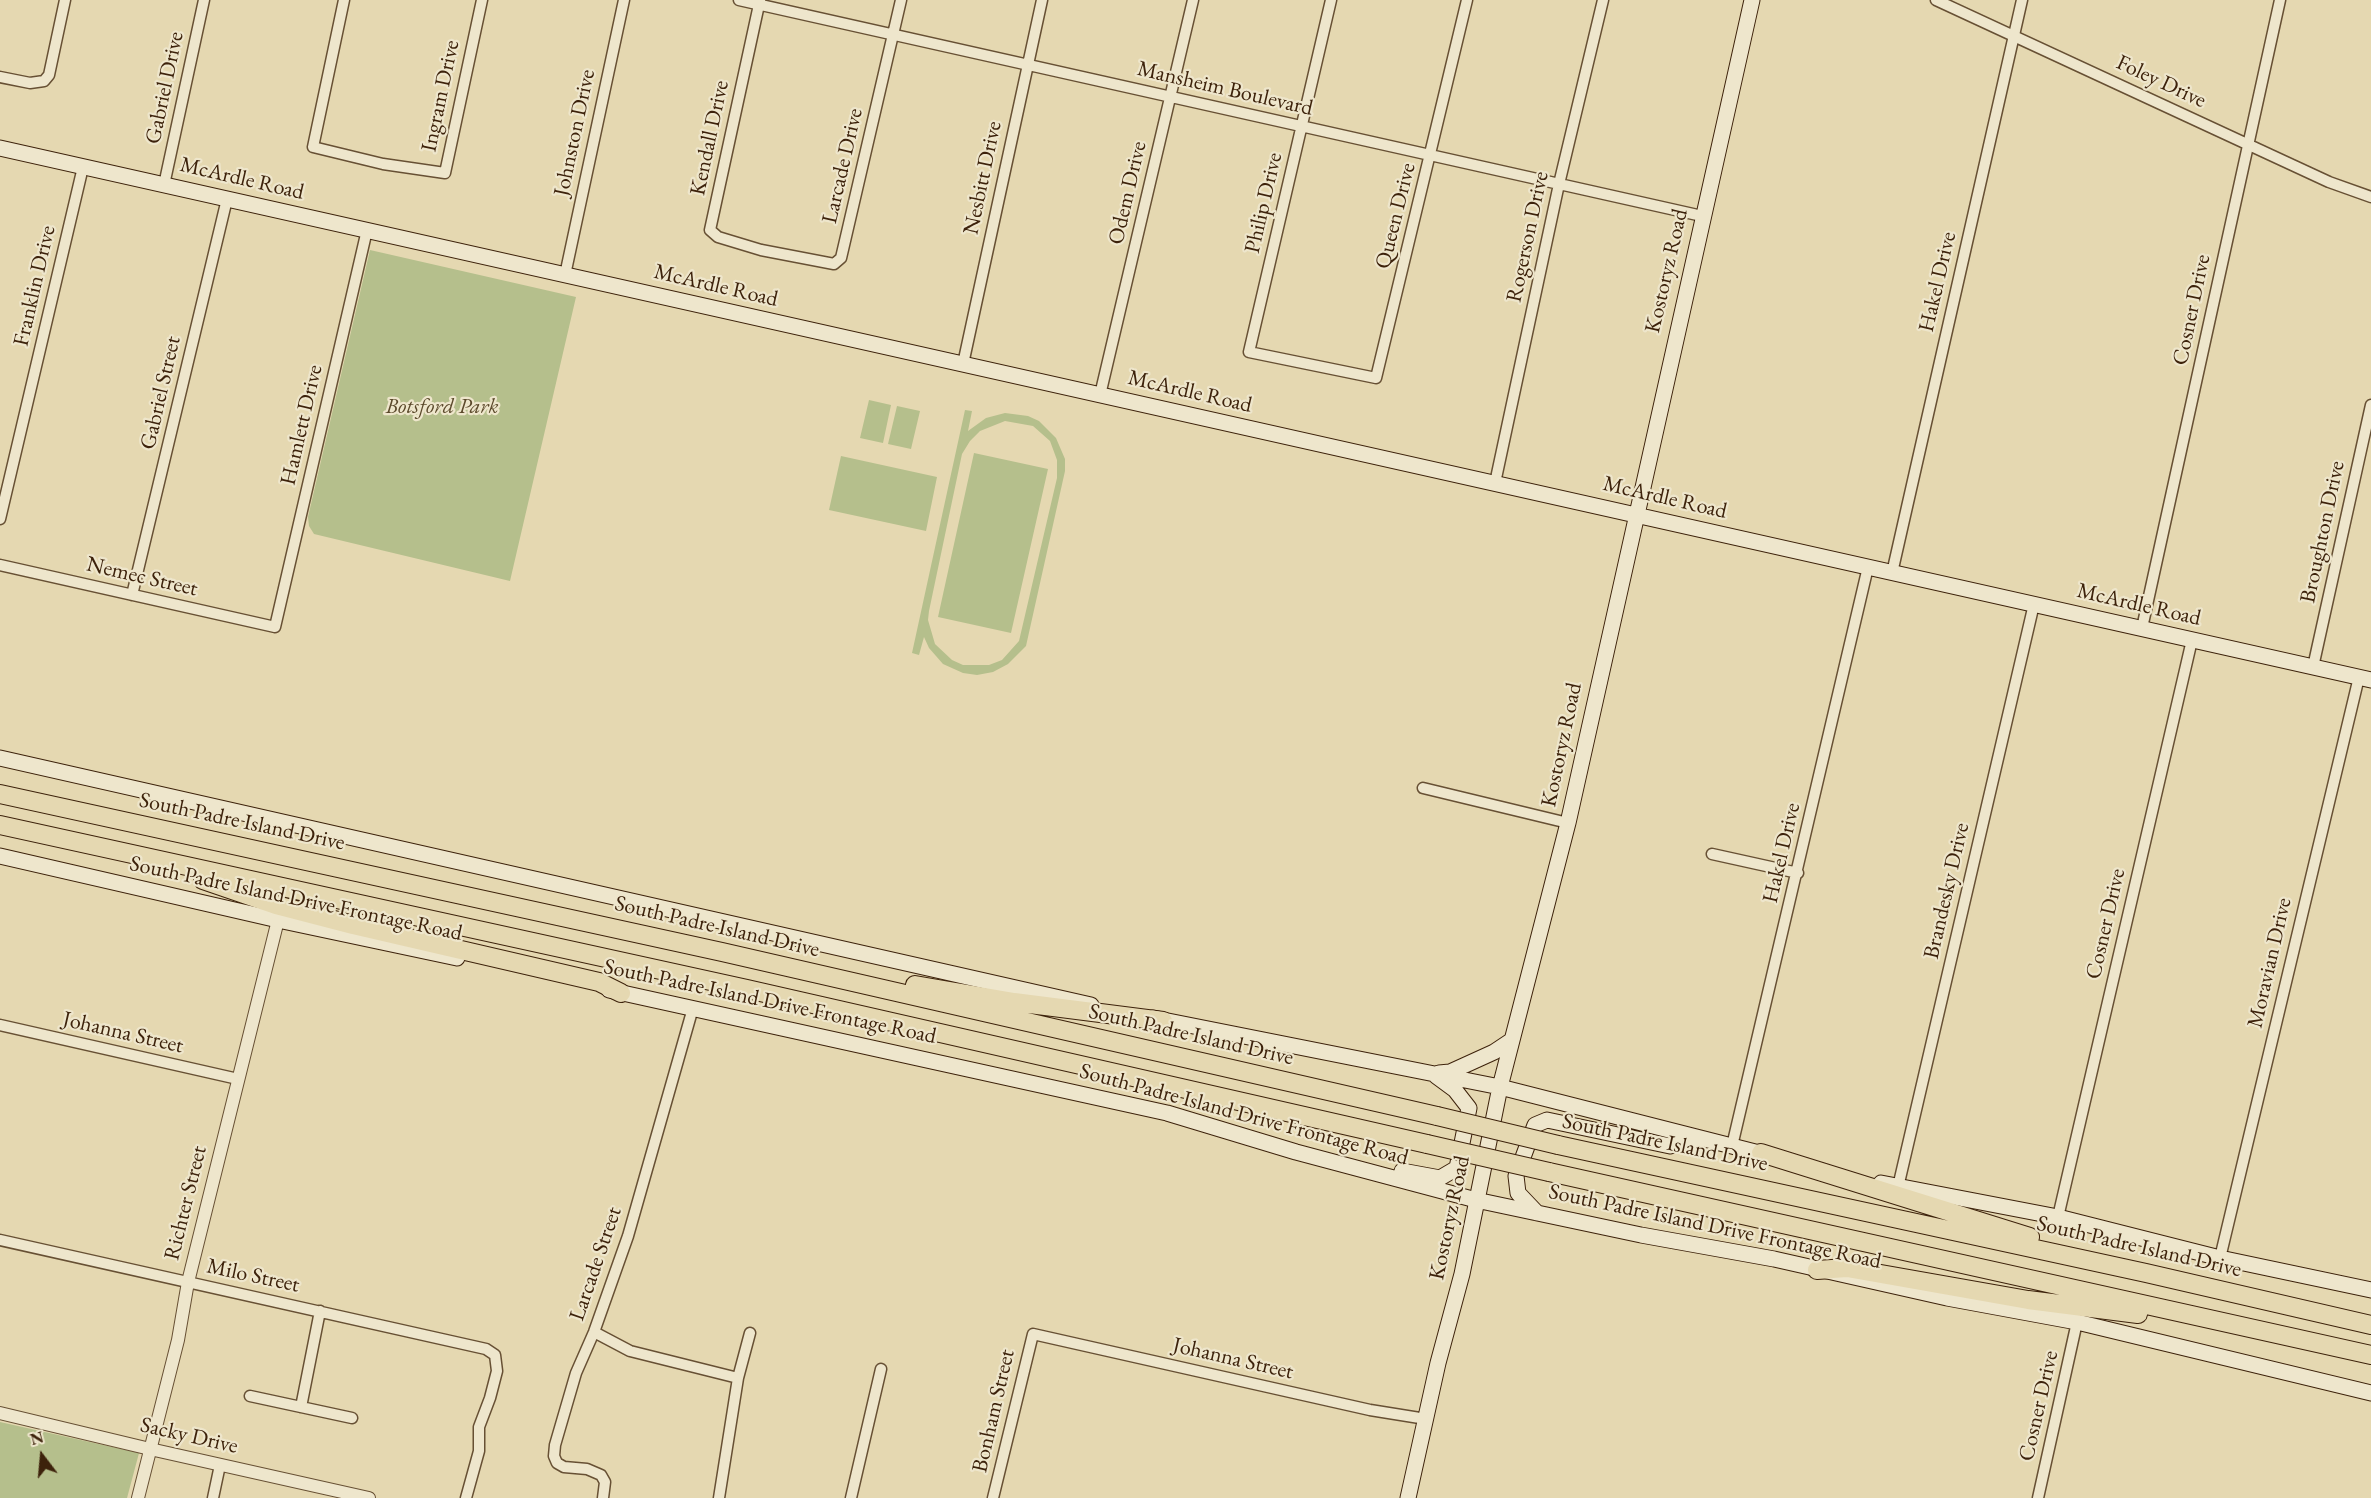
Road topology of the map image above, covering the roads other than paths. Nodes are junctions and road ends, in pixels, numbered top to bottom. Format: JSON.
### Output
{"nodes":[{"id":1,"x":65,"y":0,"type":"edge"},
{"id":2,"x":204,"y":0,"type":"edge"},
{"id":3,"x":344,"y":0,"type":"edge"},
{"id":4,"x":482,"y":0,"type":"edge"},
{"id":5,"x":624,"y":0,"type":"edge"},
{"id":6,"x":739,"y":0,"type":"edge"},
{"id":7,"x":901,"y":0,"type":"edge"},
{"id":8,"x":1042,"y":0,"type":"edge"},
{"id":9,"x":1193,"y":0,"type":"edge"},
{"id":10,"x":1331,"y":0,"type":"edge"},
{"id":11,"x":1467,"y":0,"type":"edge"},
{"id":12,"x":1603,"y":0,"type":"edge"},
{"id":13,"x":1752,"y":0,"type":"edge"},
{"id":14,"x":1936,"y":0,"type":"edge"},
{"id":15,"x":2022,"y":0,"type":"edge"},
{"id":16,"x":2280,"y":0,"type":"edge"},
{"id":17,"x":760,"y":2,"type":"edge"},
{"id":18,"x":894,"y":35,"type":"junction"},
{"id":19,"x":2014,"y":36,"type":"junction"},
{"id":20,"x":1028,"y":65,"type":"junction"},
{"id":21,"x":0,"y":77,"type":"edge"},
{"id":22,"x":1171,"y":97,"type":"junction"},
{"id":23,"x":1303,"y":126,"type":"junction"},
{"id":24,"x":2248,"y":144,"type":"junction"},
{"id":25,"x":0,"y":148,"type":"edge"},
{"id":26,"x":1431,"y":155,"type":"junction"},
{"id":27,"x":83,"y":167,"type":"junction"},
{"id":28,"x":1559,"y":184,"type":"junction"},
{"id":29,"x":164,"y":185,"type":"junction"},
{"id":30,"x":2371,"y":197,"type":"edge"},
{"id":31,"x":227,"y":199,"type":"junction"},
{"id":32,"x":1702,"y":216,"type":"junction"},
{"id":33,"x":367,"y":230,"type":"junction"},
{"id":34,"x":761,"y":250,"type":"joint"},
{"id":35,"x":565,"y":275,"type":"junction"},
{"id":36,"x":963,"y":364,"type":"junction"},
{"id":37,"x":1313,"y":366,"type":"joint"},
{"id":38,"x":1100,"y":395,"type":"junction"},
{"id":39,"x":2371,"y":405,"type":"edge"},
{"id":40,"x":1495,"y":483,"type":"junction"},
{"id":41,"x":1636,"y":515,"type":"junction"},
{"id":42,"x":0,"y":519,"type":"edge"},
{"id":43,"x":0,"y":566,"type":"edge"},
{"id":44,"x":1868,"y":567,"type":"junction"},
{"id":45,"x":1892,"y":573,"type":"junction"},
{"id":46,"x":132,"y":595,"type":"junction"},
{"id":47,"x":2034,"y":604,"type":"junction"},
{"id":48,"x":275,"y":627,"type":"joint"},
{"id":49,"x":2142,"y":628,"type":"junction"},
{"id":50,"x":2192,"y":640,"type":"junction"},
{"id":51,"x":2313,"y":667,"type":"junction"},
{"id":52,"x":2365,"y":678,"type":"edge"},
{"id":53,"x":0,"y":758,"type":"edge"},
{"id":54,"x":1423,"y":788,"type":"dead end"},
{"id":55,"x":0,"y":794,"type":"edge"},
{"id":56,"x":1568,"y":823,"type":"junction"},
{"id":57,"x":0,"y":825,"type":"edge"},
{"id":58,"x":1712,"y":854,"type":"dead end"},
{"id":59,"x":0,"y":856,"type":"edge"},
{"id":60,"x":178,"y":865,"type":"junction"},
{"id":61,"x":1798,"y":873,"type":"junction"},
{"id":62,"x":278,"y":920,"type":"junction"},
{"id":63,"x":722,"y":952,"type":"junction"},
{"id":64,"x":621,"y":993,"type":"junction"},
{"id":65,"x":693,"y":1008,"type":"junction"},
{"id":66,"x":1163,"y":1021,"type":"junction"},
{"id":67,"x":0,"y":1025,"type":"edge"},
{"id":68,"x":1512,"y":1040,"type":"junction"},
{"id":69,"x":1433,"y":1074,"type":"junction"},
{"id":70,"x":238,"y":1079,"type":"junction"},
{"id":71,"x":1500,"y":1087,"type":"junction"},
{"id":72,"x":1701,"y":1138,"type":"junction"},
{"id":73,"x":1732,"y":1146,"type":"junction"},
{"id":74,"x":1296,"y":1152,"type":"junction"},
{"id":75,"x":1761,"y":1153,"type":"junction"},
{"id":76,"x":1898,"y":1187,"type":"junction"},
{"id":77,"x":1476,"y":1200,"type":"junction"},
{"id":78,"x":1537,"y":1213,"type":"junction"},
{"id":79,"x":2058,"y":1217,"type":"junction"},
{"id":80,"x":0,"y":1240,"type":"edge"},
{"id":81,"x":2220,"y":1258,"type":"junction"},
{"id":82,"x":1817,"y":1270,"type":"junction"},
{"id":83,"x":2146,"y":1273,"type":"junction"},
{"id":84,"x":188,"y":1282,"type":"junction"},
{"id":85,"x":2371,"y":1290,"type":"edge"},
{"id":86,"x":320,"y":1311,"type":"junction"},
{"id":87,"x":2078,"y":1322,"type":"junction"},
{"id":88,"x":2371,"y":1325,"type":"edge"},
{"id":89,"x":2248,"y":1328,"type":"junction"},
{"id":90,"x":594,"y":1332,"type":"junction"},
{"id":91,"x":750,"y":1334,"type":"dead end"},
{"id":92,"x":1033,"y":1334,"type":"joint"},
{"id":93,"x":2371,"y":1355,"type":"edge"},
{"id":94,"x":881,"y":1369,"type":"dead end"},
{"id":95,"x":738,"y":1378,"type":"junction"},
{"id":96,"x":2371,"y":1393,"type":"edge"},
{"id":97,"x":250,"y":1396,"type":"dead end"},
{"id":98,"x":301,"y":1407,"type":"junction"},
{"id":99,"x":0,"y":1413,"type":"edge"},
{"id":100,"x":352,"y":1418,"type":"dead end"},
{"id":101,"x":1426,"y":1419,"type":"junction"},
{"id":102,"x":150,"y":1449,"type":"junction"},
{"id":103,"x":220,"y":1465,"type":"junction"},
{"id":104,"x":353,"y":1496,"type":"edge"},
{"id":105,"x":138,"y":1498,"type":"edge"},
{"id":106,"x":213,"y":1498,"type":"edge"},
{"id":107,"x":369,"y":1498,"type":"edge"},
{"id":108,"x":466,"y":1498,"type":"edge"},
{"id":109,"x":603,"y":1498,"type":"edge"},
{"id":110,"x":719,"y":1498,"type":"edge"},
{"id":111,"x":851,"y":1498,"type":"edge"},
{"id":112,"x":993,"y":1498,"type":"edge"},
{"id":113,"x":1407,"y":1498,"type":"edge"},
{"id":114,"x":2038,"y":1498,"type":"edge"}],
"edges":[{"from":1,"to":21,"type":"street"},
{"from":2,"to":29,"type":"street","name":"Gabriel Drive"},
{"from":3,"to":4,"type":"street","name":"Ingram Drive"},
{"from":5,"to":35,"type":"street","name":"Johnston Drive"},
{"from":6,"to":17,"type":"street","name":"Mansheim Boulevard"},
{"from":7,"to":18,"type":"street","name":"Larcade Drive"},
{"from":8,"to":20,"type":"street","name":"Nesbitt Drive"},
{"from":9,"to":22,"type":"street","name":"Odem Drive"},
{"from":10,"to":23,"type":"street","name":"Philip Drive"},
{"from":11,"to":26,"type":"street","name":"Queen Drive"},
{"from":12,"to":28,"type":"street","name":"Rogerson Drive"},
{"from":13,"to":32,"type":"main road","name":"Kostoryz Road"},
{"from":14,"to":19,"type":"street","name":"Foley Drive"},
{"from":15,"to":19,"type":"street","name":"Hakel Drive"},
{"from":16,"to":24,"type":"street","name":"Cosner Drive"},
{"from":17,"to":18,"type":"street","name":"Mansheim Boulevard"},
{"from":17,"to":34,"type":"street","name":"Kendall Drive"},
{"from":18,"to":20,"type":"street","name":"Mansheim Boulevard"},
{"from":18,"to":34,"type":"street","name":"Larcade Drive"},
{"from":19,"to":24,"type":"street","name":"Foley Drive"},
{"from":19,"to":45,"type":"street","name":"Hakel Drive"},
{"from":20,"to":22,"type":"street","name":"Mansheim Boulevard"},
{"from":20,"to":36,"type":"street","name":"Nesbitt Drive"},
{"from":22,"to":23,"type":"street","name":"Mansheim Boulevard"},
{"from":22,"to":38,"type":"street","name":"Odem Drive"},
{"from":23,"to":26,"type":"street","name":"Mansheim Boulevard"},
{"from":23,"to":37,"type":"street","name":"Philip Drive"},
{"from":24,"to":30,"type":"street","name":"Foley Drive"},
{"from":24,"to":49,"type":"street","name":"Cosner Drive"},
{"from":25,"to":27,"type":"main road","name":"McArdle Road"},
{"from":26,"to":28,"type":"street","name":"Mansheim Boulevard"},
{"from":26,"to":37,"type":"street","name":"Queen Drive"},
{"from":27,"to":29,"type":"main road","name":"McArdle Road"},
{"from":27,"to":42,"type":"street","name":"Franklin Drive"},
{"from":28,"to":32,"type":"street","name":"Mansheim Boulevard"},
{"from":28,"to":40,"type":"street","name":"Rogerson Drive"},
{"from":29,"to":31,"type":"main road","name":"McArdle Road"},
{"from":31,"to":33,"type":"main road","name":"McArdle Road"},
{"from":31,"to":46,"type":"street","name":"Gabriel Street"},
{"from":32,"to":41,"type":"main road","name":"Kostoryz Road"},
{"from":33,"to":35,"type":"main road","name":"McArdle Road"},
{"from":33,"to":48,"type":"street","name":"Hamlett Drive"},
{"from":35,"to":36,"type":"main road","name":"McArdle Road"},
{"from":36,"to":38,"type":"main road","name":"McArdle Road"},
{"from":38,"to":40,"type":"main road","name":"McArdle Road"},
{"from":39,"to":51,"type":"street","name":"Broughton Drive"},
{"from":40,"to":41,"type":"main road","name":"McArdle Road"},
{"from":41,"to":44,"type":"main road","name":"McArdle Road"},
{"from":41,"to":56,"type":"main road","name":"Kostoryz Road"},
{"from":43,"to":46,"type":"street","name":"Nemec Street"},
{"from":44,"to":45,"type":"main road","name":"McArdle Road"},
{"from":44,"to":61,"type":"street","name":"Hakel Drive"},
{"from":45,"to":47,"type":"main road","name":"McArdle Road"},
{"from":46,"to":48,"type":"street","name":"Nemec Street"},
{"from":47,"to":49,"type":"main road","name":"McArdle Road"},
{"from":47,"to":76,"type":"street","name":"Brandesky Drive"},
{"from":49,"to":50,"type":"main road","name":"McArdle Road"},
{"from":50,"to":51,"type":"main road","name":"McArdle Road"},
{"from":50,"to":79,"type":"street","name":"Cosner Drive"},
{"from":51,"to":52,"type":"main road","name":"McArdle Road"},
{"from":52,"to":81,"type":"street","name":"Moravian Drive"},
{"from":53,"to":66,"type":"main road"},
{"from":54,"to":56,"type":"street"},
{"from":55,"to":63,"type":"highway","name":"South Padre Island Drive"},
{"from":56,"to":68,"type":"main road","name":"Kostoryz Road"},
{"from":57,"to":60,"type":"highway"},
{"from":58,"to":61,"type":"street"},
{"from":59,"to":62,"type":"main road","name":"South Padre Island Drive Frontage Road"},
{"from":60,"to":64,"type":"highway"},
{"from":60,"to":89,"type":"highway","bridge":true},
{"from":61,"to":73,"type":"street","name":"Hakel Drive"},
{"from":62,"to":64,"type":"main road","name":"South Padre Island Drive Frontage Road"},
{"from":62,"to":70,"type":"street","name":"Richter Street"},
{"from":63,"to":66,"type":"highway"},
{"from":63,"to":83,"type":"highway","name":"South Padre Island Drive","bridge":true},
{"from":64,"to":65,"type":"main road","name":"South Padre Island Drive Frontage Road"},
{"from":65,"to":74,"type":"main road","name":"South Padre Island Drive Frontage Road"},
{"from":65,"to":90,"type":"street","name":"Larcade Street"},
{"from":66,"to":69,"type":"main road"},
{"from":67,"to":70,"type":"street","name":"Johanna Street"},
{"from":68,"to":69,"type":"main road"},
{"from":68,"to":71,"type":"main road","name":"Kostoryz Road"},
{"from":69,"to":71,"type":"main road"},
{"from":69,"to":74,"type":"main road"},
{"from":70,"to":84,"type":"street","name":"Richter Street"},
{"from":71,"to":72,"type":"main road"},
{"from":71,"to":77,"type":"main road","name":"Kostoryz Road"},
{"from":72,"to":73,"type":"main road"},
{"from":72,"to":78,"type":"main road"},
{"from":73,"to":75,"type":"main road"},
{"from":74,"to":77,"type":"main road","name":"South Padre Island Drive Frontage Road"},
{"from":75,"to":76,"type":"main road"},
{"from":75,"to":83,"type":"highway"},
{"from":76,"to":79,"type":"main road"},
{"from":77,"to":78,"type":"main road","name":"South Padre Island Drive Frontage Road"},
{"from":77,"to":101,"type":"main road","name":"Kostoryz Road"},
{"from":78,"to":82,"type":"main road","name":"South Padre Island Drive Frontage Road"},
{"from":79,"to":81,"type":"main road"},
{"from":80,"to":84,"type":"street","name":"Milo Street"},
{"from":81,"to":85,"type":"main road"},
{"from":82,"to":87,"type":"main road","name":"South Padre Island Drive Frontage Road"},
{"from":82,"to":89,"type":"highway"},
{"from":83,"to":88,"type":"highway","name":"South Padre Island Drive"},
{"from":84,"to":86,"type":"street","name":"Milo Street"},
{"from":84,"to":102,"type":"street","name":"Richter Street"},
{"from":86,"to":98,"type":"street"},
{"from":86,"to":108,"type":"street","name":"Milo Street"},
{"from":87,"to":96,"type":"main road","name":"South Padre Island Drive Frontage Road"},
{"from":87,"to":114,"type":"street","name":"Cosner Drive"},
{"from":89,"to":93,"type":"highway"},
{"from":90,"to":95,"type":"street"},
{"from":90,"to":109,"type":"street","name":"Larcade Street"},
{"from":91,"to":95,"type":"street"},
{"from":92,"to":101,"type":"street","name":"Johanna Street"},
{"from":92,"to":112,"type":"street","name":"Bonham Street"},
{"from":94,"to":111,"type":"street"},
{"from":95,"to":110,"type":"street"},
{"from":97,"to":98,"type":"street"},
{"from":98,"to":100,"type":"street"},
{"from":99,"to":102,"type":"street","name":"Sacky Drive"},
{"from":101,"to":113,"type":"main road","name":"Kostoryz Road"},
{"from":102,"to":103,"type":"street","name":"Sacky Drive"},
{"from":102,"to":105,"type":"street","name":"Richter Street"},
{"from":103,"to":104,"type":"street","name":"Sacky Drive"},
{"from":103,"to":106,"type":"street"},
{"from":104,"to":107,"type":"street","name":"Sacky Drive"}]}
